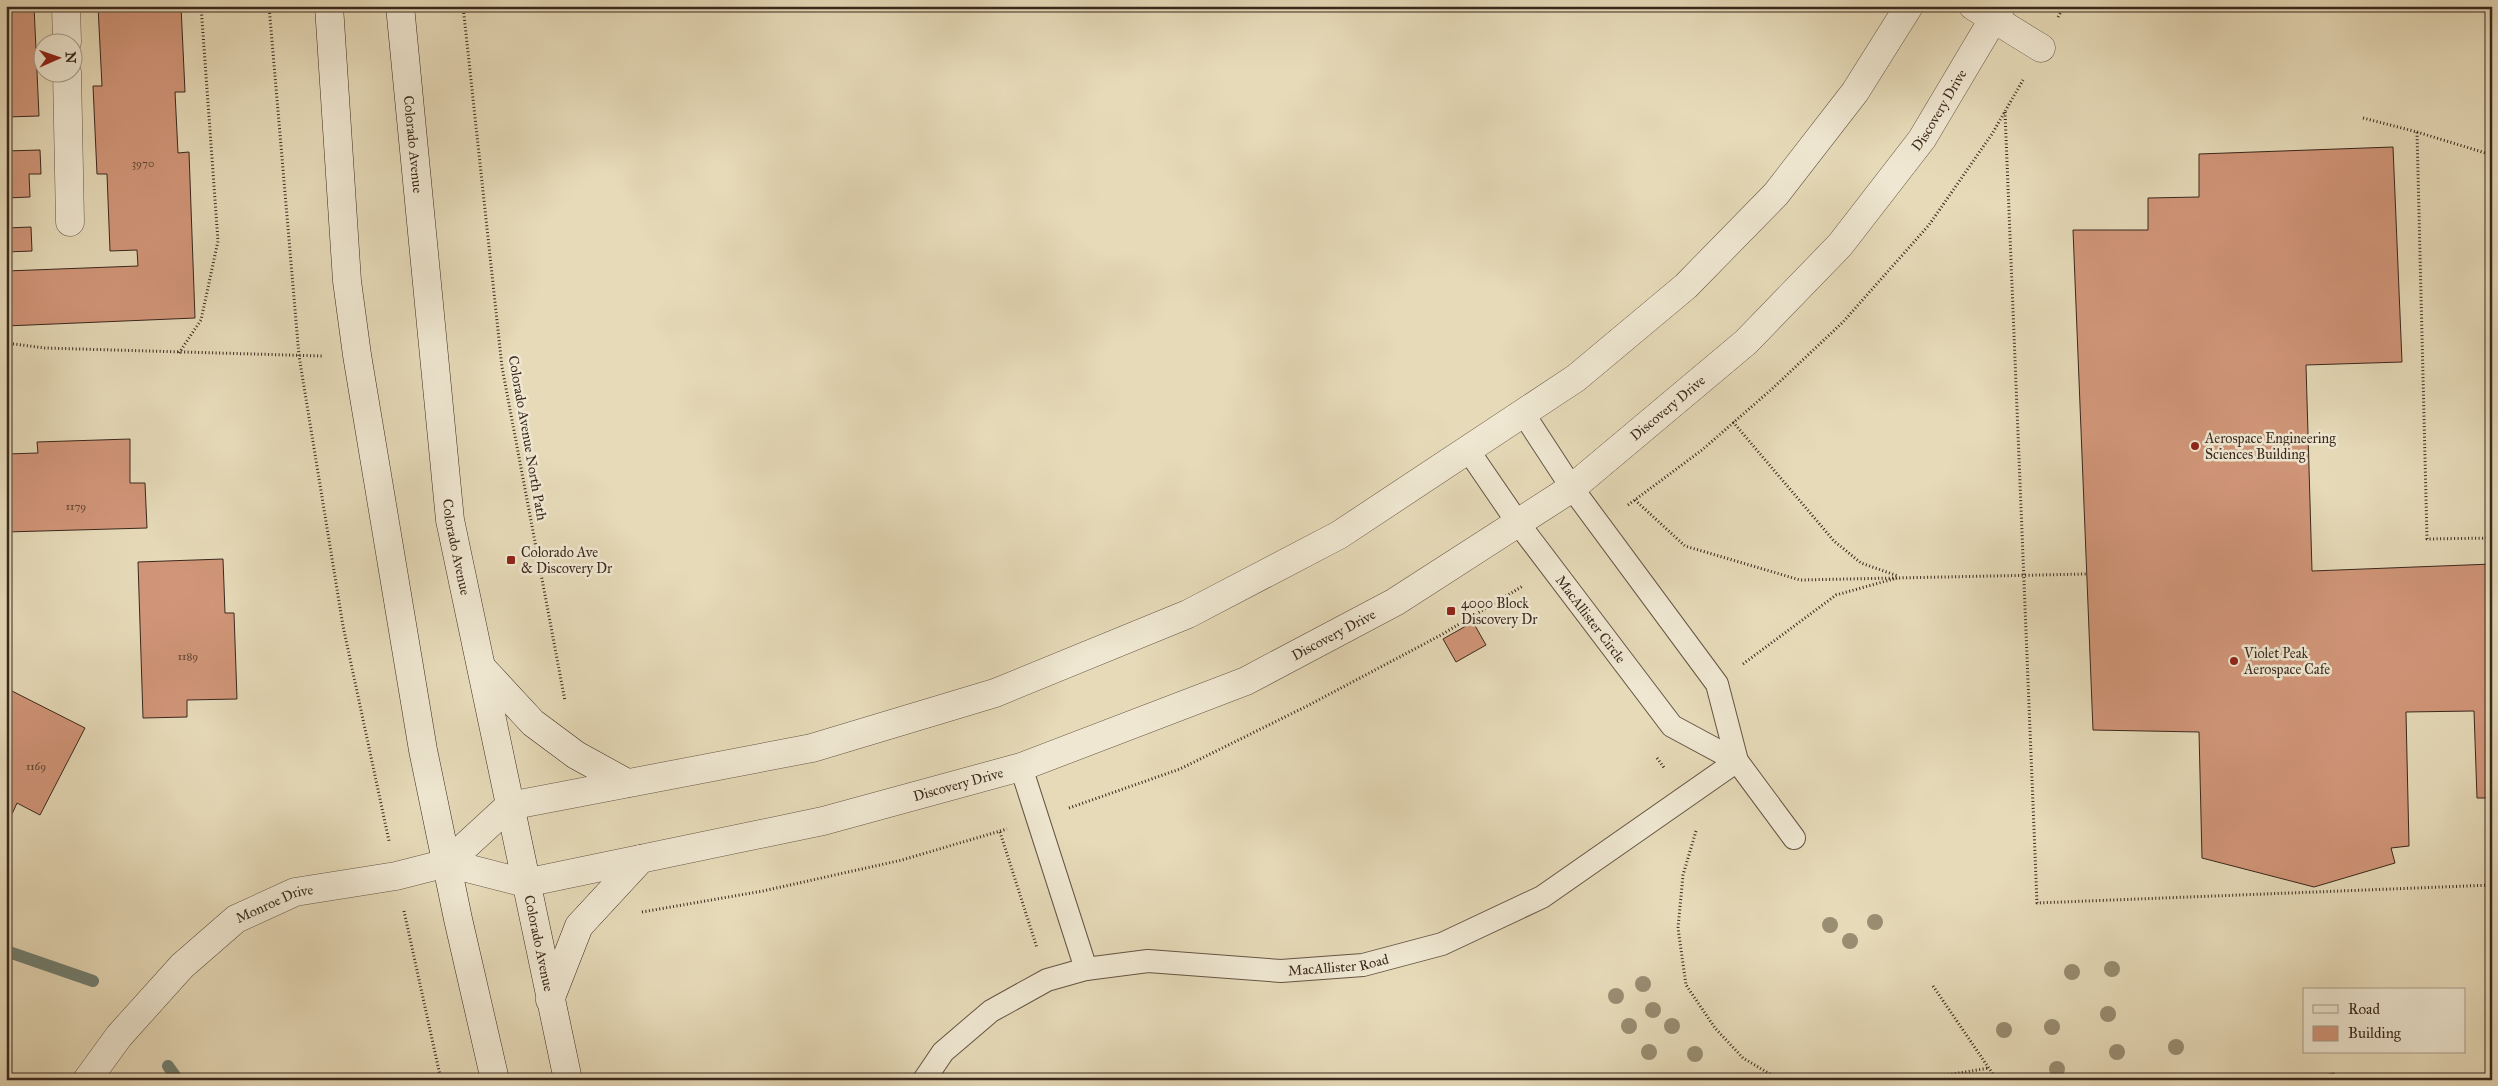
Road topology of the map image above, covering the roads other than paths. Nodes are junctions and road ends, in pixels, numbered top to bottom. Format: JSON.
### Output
{"nodes":[{"id":1,"x":66,"y":6,"type":"edge"},
{"id":2,"x":329,"y":6,"type":"edge"},
{"id":3,"x":400,"y":6,"type":"edge"},
{"id":4,"x":1909,"y":6,"type":"edge"},
{"id":5,"x":1990,"y":11,"type":"edge"},
{"id":6,"x":66,"y":32,"type":"edge"},
{"id":7,"x":2041,"y":48,"type":"road end"},
{"id":8,"x":67,"y":82,"type":"edge"},
{"id":9,"x":70,"y":222,"type":"dead end"},
{"id":10,"x":1523,"y":413,"type":"junction"},
{"id":11,"x":1468,"y":450,"type":"junction"},
{"id":12,"x":1572,"y":488,"type":"junction"},
{"id":13,"x":1518,"y":523,"type":"junction"},
{"id":14,"x":482,"y":668,"type":"junction"},
{"id":15,"x":1737,"y":761,"type":"junction"},
{"id":16,"x":1021,"y":767,"type":"junction"},
{"id":17,"x":627,"y":783,"type":"junction"},
{"id":18,"x":509,"y":806,"type":"junction"},
{"id":19,"x":1794,"y":838,"type":"dead end"},
{"id":20,"x":641,"y":859,"type":"junction"},
{"id":21,"x":447,"y":863,"type":"junction"},
{"id":22,"x":525,"y":883,"type":"junction"},
{"id":23,"x":1086,"y":969,"type":"junction"},
{"id":24,"x":550,"y":1000,"type":"junction"},
{"id":25,"x":87,"y":1080,"type":"edge"},
{"id":26,"x":495,"y":1080,"type":"edge"},
{"id":27,"x":568,"y":1080,"type":"edge"},
{"id":28,"x":924,"y":1080,"type":"edge"}],
"edges":[{"from":1,"to":6,"type":"street"},
{"from":2,"to":21,"type":"street"},
{"from":3,"to":14,"type":"street","name":"Colorado Avenue"},
{"from":4,"to":10,"type":"street"},
{"from":5,"to":7,"type":"street"},
{"from":5,"to":12,"type":"street","name":"Discovery Drive"},
{"from":8,"to":9,"type":"street"},
{"from":10,"to":11,"type":"street"},
{"from":10,"to":12,"type":"lane","name":"MacAllister Circle"},
{"from":11,"to":13,"type":"lane","name":"MacAllister Circle"},
{"from":11,"to":17,"type":"street"},
{"from":12,"to":13,"type":"street","name":"Discovery Drive"},
{"from":12,"to":15,"type":"lane","name":"MacAllister Circle"},
{"from":13,"to":15,"type":"lane","name":"MacAllister Circle"},
{"from":13,"to":16,"type":"street","name":"Discovery Drive"},
{"from":14,"to":17,"type":"street"},
{"from":14,"to":18,"type":"street","name":"Colorado Avenue"},
{"from":15,"to":19,"type":"lane","name":"MacAllister Circle"},
{"from":15,"to":23,"type":"lane","name":"MacAllister Road"},
{"from":16,"to":20,"type":"street","name":"Discovery Drive"},
{"from":16,"to":23,"type":"lane"},
{"from":17,"to":18,"type":"street"},
{"from":18,"to":21,"type":"street","name":"Monroe Drive"},
{"from":18,"to":22,"type":"street","name":"Colorado Avenue"},
{"from":20,"to":22,"type":"street","name":"Discovery Drive"},
{"from":20,"to":24,"type":"street"},
{"from":21,"to":22,"type":"street","name":"Discovery Drive"},
{"from":21,"to":25,"type":"street","name":"Monroe Drive"},
{"from":21,"to":26,"type":"street"},
{"from":22,"to":24,"type":"street","name":"Colorado Avenue"},
{"from":23,"to":28,"type":"lane","name":"MacAllister Road"},
{"from":24,"to":27,"type":"street","name":"Colorado Avenue"}]}
